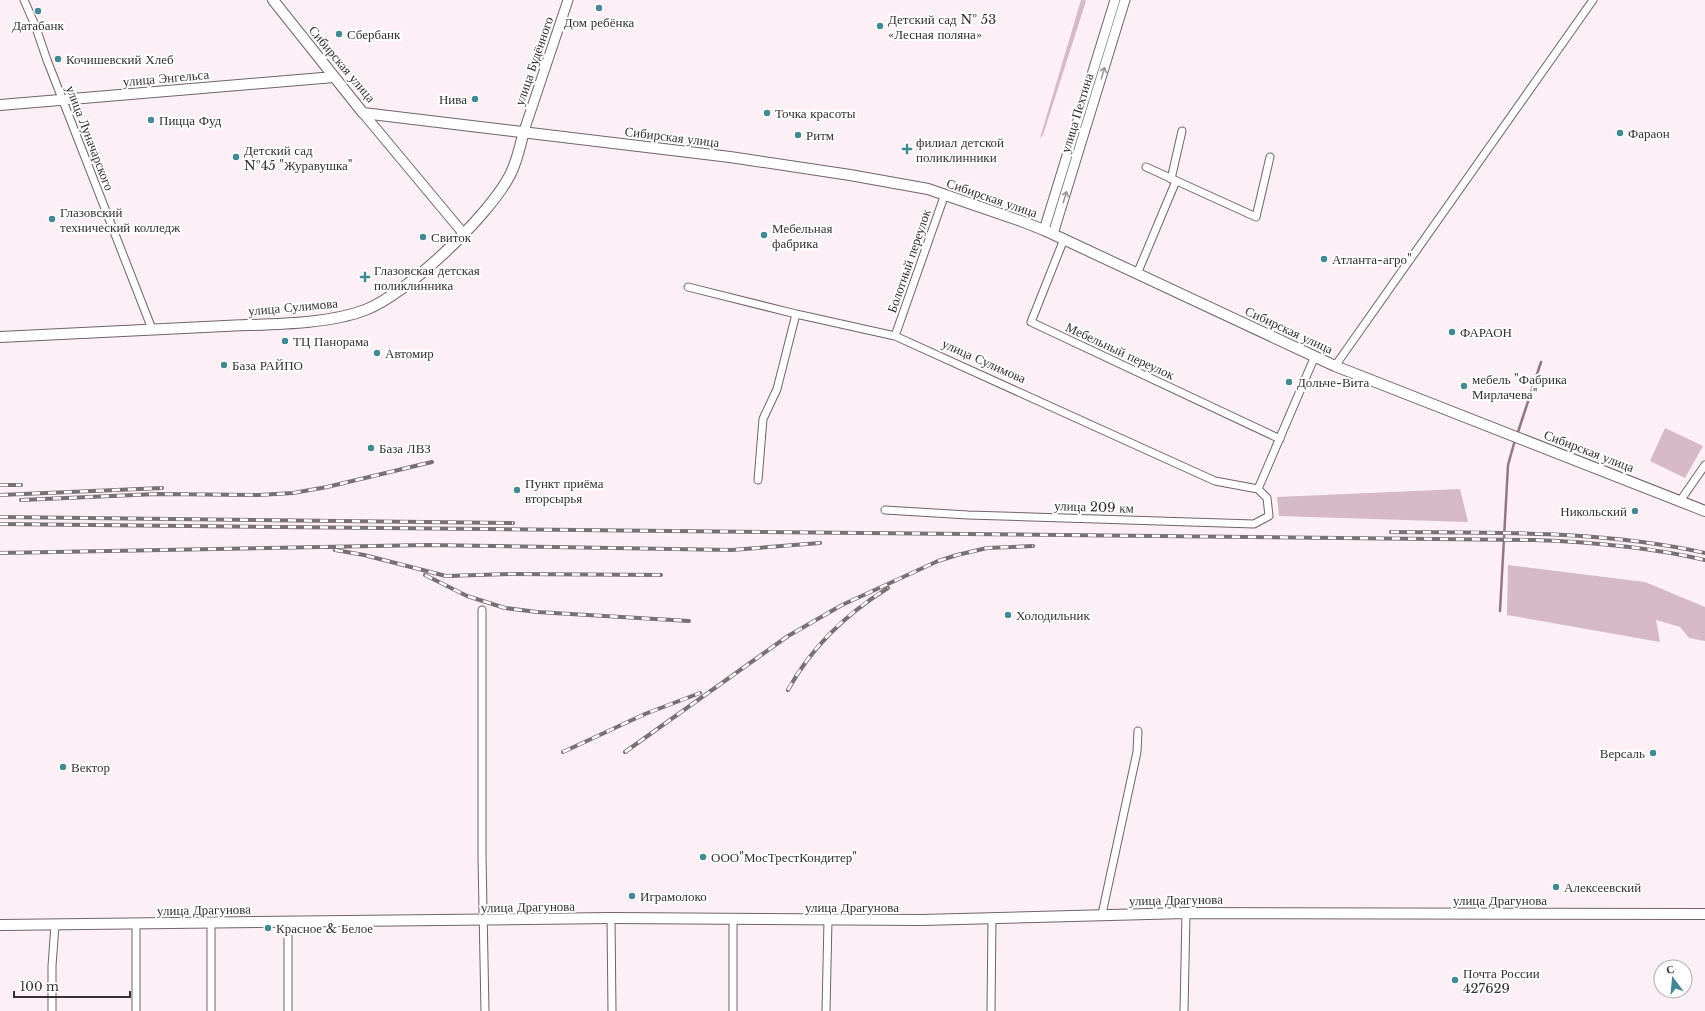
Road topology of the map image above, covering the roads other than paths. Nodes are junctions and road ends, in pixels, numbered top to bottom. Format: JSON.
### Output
{"nodes":[{"id":1,"x":24,"y":0,"type":"edge"},
{"id":2,"x":273,"y":0,"type":"edge"},
{"id":3,"x":568,"y":0,"type":"edge"},
{"id":4,"x":1115,"y":0,"type":"edge"},
{"id":5,"x":1125,"y":0,"type":"edge"},
{"id":6,"x":1593,"y":0,"type":"edge"},
{"id":7,"x":334,"y":77,"type":"junction"},
{"id":8,"x":62,"y":100,"type":"junction"},
{"id":9,"x":0,"y":105,"type":"edge"},
{"id":10,"x":364,"y":113,"type":"junction"},
{"id":11,"x":524,"y":131,"type":"junction"},
{"id":12,"x":1182,"y":131,"type":"dead end"},
{"id":13,"x":1270,"y":157,"type":"dead end"},
{"id":14,"x":1146,"y":167,"type":"dead end"},
{"id":15,"x":1173,"y":180,"type":"junction"},
{"id":16,"x":945,"y":194,"type":"junction"},
{"id":17,"x":1049,"y":232,"type":"junction"},
{"id":18,"x":463,"y":233,"type":"junction"},
{"id":19,"x":1064,"y":239,"type":"junction"},
{"id":20,"x":1138,"y":274,"type":"junction"},
{"id":21,"x":688,"y":287,"type":"dead end"},
{"id":22,"x":796,"y":314,"type":"junction"},
{"id":23,"x":152,"y":329,"type":"junction"},
{"id":24,"x":895,"y":336,"type":"junction"},
{"id":25,"x":0,"y":337,"type":"edge"},
{"id":26,"x":1315,"y":356,"type":"junction"},
{"id":27,"x":1335,"y":366,"type":"junction"},
{"id":28,"x":1280,"y":439,"type":"junction"},
{"id":29,"x":1705,"y":465,"type":"edge"},
{"id":30,"x":758,"y":480,"type":"dead end"},
{"id":31,"x":1258,"y":489,"type":"junction"},
{"id":32,"x":1680,"y":501,"type":"junction"},
{"id":33,"x":885,"y":510,"type":"dead end"},
{"id":34,"x":1705,"y":511,"type":"edge"},
{"id":35,"x":482,"y":610,"type":"dead end"},
{"id":36,"x":1138,"y":731,"type":"dead end"},
{"id":37,"x":1186,"y":913,"type":"junction"},
{"id":38,"x":1102,"y":914,"type":"junction"},
{"id":39,"x":1705,"y":914,"type":"edge"},
{"id":40,"x":611,"y":918,"type":"junction"},
{"id":41,"x":992,"y":918,"type":"junction"},
{"id":42,"x":483,"y":920,"type":"junction"},
{"id":43,"x":733,"y":920,"type":"junction"},
{"id":44,"x":828,"y":920,"type":"junction"},
{"id":45,"x":288,"y":922,"type":"junction"},
{"id":46,"x":136,"y":924,"type":"junction"},
{"id":47,"x":211,"y":924,"type":"junction"},
{"id":48,"x":0,"y":925,"type":"edge"},
{"id":49,"x":55,"y":925,"type":"junction"},
{"id":50,"x":52,"y":1011,"type":"edge"},
{"id":51,"x":136,"y":1011,"type":"edge"},
{"id":52,"x":211,"y":1011,"type":"edge"},
{"id":53,"x":288,"y":1011,"type":"edge"},
{"id":54,"x":485,"y":1011,"type":"edge"},
{"id":55,"x":612,"y":1011,"type":"edge"},
{"id":56,"x":733,"y":1011,"type":"edge"},
{"id":57,"x":826,"y":1011,"type":"edge"},
{"id":58,"x":990,"y":1011,"type":"edge"},
{"id":59,"x":1184,"y":1011,"type":"edge"}],
"edges":[{"from":1,"to":8,"type":"street","name":"улица Луначарского"},
{"from":2,"to":7,"type":"main road","name":"Сибирская улица"},
{"from":3,"to":11,"type":"street","name":"улица Будённого"},
{"from":4,"to":17,"type":"street","name":"улица Пехтина"},
{"from":17,"to":5,"type":"street","name":"улица Пехтина","one_way":true},
{"from":6,"to":27,"type":"street"},
{"from":7,"to":8,"type":"main road","name":"улица Энгельса"},
{"from":7,"to":10,"type":"main road","name":"Сибирская улица"},
{"from":8,"to":9,"type":"main road","name":"улица Энгельса"},
{"from":8,"to":23,"type":"street","name":"улица Луначарского"},
{"from":10,"to":11,"type":"main road","name":"Сибирская улица"},
{"from":10,"to":18,"type":"street"},
{"from":11,"to":16,"type":"main road","name":"Сибирская улица"},
{"from":11,"to":18,"type":"main road","name":"улица Сулимова"},
{"from":12,"to":15,"type":"street"},
{"from":13,"to":15,"type":"street"},
{"from":14,"to":15,"type":"street"},
{"from":15,"to":20,"type":"street"},
{"from":16,"to":17,"type":"main road","name":"Сибирская улица"},
{"from":16,"to":24,"type":"street","name":"Болотный переулок"},
{"from":17,"to":19,"type":"main road","name":"Сибирская улица"},
{"from":18,"to":23,"type":"main road","name":"улица Сулимова"},
{"from":19,"to":20,"type":"main road","name":"Сибирская улица"},
{"from":19,"to":28,"type":"street","name":"Мебельный переулок"},
{"from":20,"to":26,"type":"main road","name":"Сибирская улица"},
{"from":21,"to":22,"type":"street","name":"улица Сулимова"},
{"from":22,"to":24,"type":"street","name":"улица Сулимова"},
{"from":22,"to":30,"type":"street"},
{"from":23,"to":25,"type":"main road","name":"улица Сулимова"},
{"from":24,"to":31,"type":"street","name":"улица Сулимова"},
{"from":26,"to":27,"type":"main road","name":"Сибирская улица"},
{"from":26,"to":28,"type":"street"},
{"from":27,"to":32,"type":"main road","name":"Сибирская улица"},
{"from":28,"to":31,"type":"street"},
{"from":29,"to":32,"type":"street"},
{"from":31,"to":33,"type":"street","name":"улица 209 км"},
{"from":32,"to":34,"type":"main road","name":"Сибирская улица"},
{"from":35,"to":42,"type":"street"},
{"from":36,"to":38,"type":"street"},
{"from":37,"to":38,"type":"main road","name":"улица Драгунова"},
{"from":37,"to":39,"type":"main road","name":"улица Драгунова"},
{"from":37,"to":59,"type":"street"},
{"from":38,"to":41,"type":"main road","name":"улица Драгунова"},
{"from":40,"to":42,"type":"main road","name":"улица Драгунова"},
{"from":40,"to":43,"type":"main road","name":"улица Драгунова"},
{"from":40,"to":55,"type":"street"},
{"from":41,"to":44,"type":"main road","name":"улица Драгунова"},
{"from":41,"to":58,"type":"street"},
{"from":42,"to":45,"type":"main road","name":"улица Драгунова"},
{"from":42,"to":54,"type":"street"},
{"from":43,"to":44,"type":"main road","name":"улица Драгунова"},
{"from":43,"to":56,"type":"street"},
{"from":44,"to":57,"type":"street"},
{"from":45,"to":47,"type":"main road","name":"улица Драгунова"},
{"from":45,"to":53,"type":"street"},
{"from":46,"to":47,"type":"main road","name":"улица Драгунова"},
{"from":46,"to":49,"type":"main road","name":"улица Драгунова"},
{"from":46,"to":51,"type":"street"},
{"from":47,"to":52,"type":"street"},
{"from":48,"to":49,"type":"main road","name":"улица Драгунова"},
{"from":49,"to":50,"type":"street"}]}
